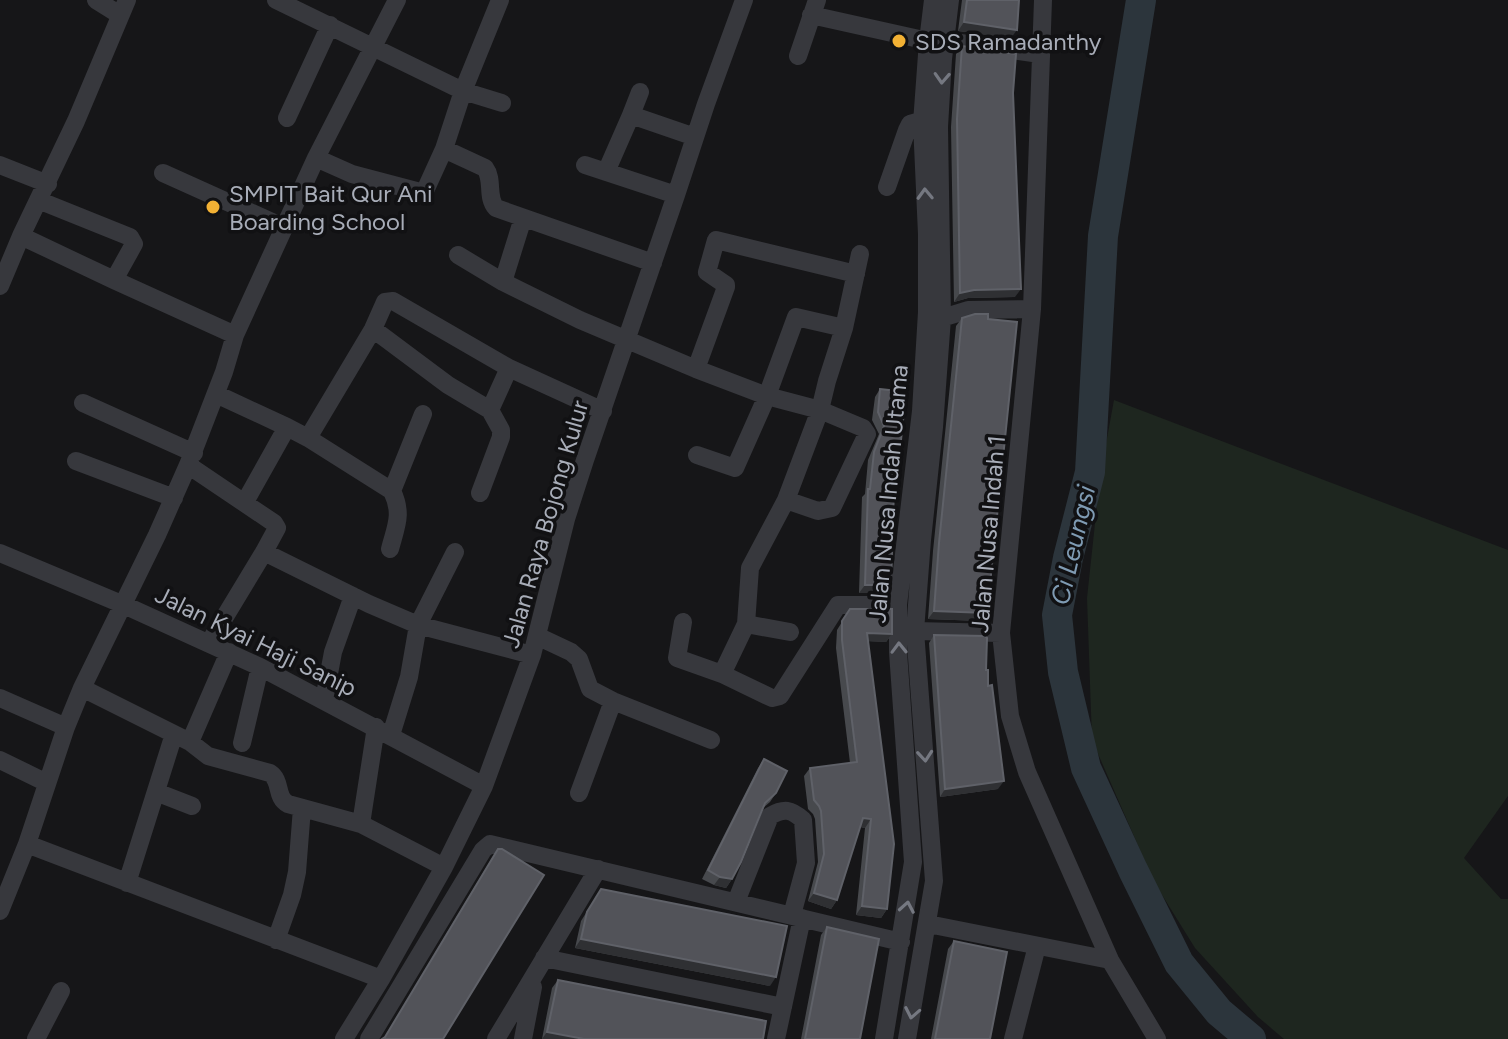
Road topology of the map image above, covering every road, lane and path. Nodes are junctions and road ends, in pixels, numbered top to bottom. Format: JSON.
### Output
{"nodes":[{"id":1,"x":96,"y":0,"type":"edge"},
{"id":2,"x":276,"y":0,"type":"edge"},
{"id":3,"x":397,"y":0,"type":"edge"},
{"id":4,"x":500,"y":0,"type":"edge"},
{"id":5,"x":744,"y":0,"type":"edge"},
{"id":6,"x":933,"y":0,"type":"edge"},
{"id":7,"x":950,"y":0,"type":"edge"},
{"id":8,"x":1043,"y":0,"type":"edge"},
{"id":9,"x":123,"y":7,"type":"edge"},
{"id":10,"x":814,"y":8,"type":"edge"},
{"id":11,"x":330,"y":25,"type":"junction"},
{"id":12,"x":937,"y":41,"type":"junction"},
{"id":13,"x":372,"y":48,"type":"junction"},
{"id":14,"x":1040,"y":54,"type":"junction"},
{"id":15,"x":798,"y":56,"type":"dead end"},
{"id":16,"x":463,"y":91,"type":"junction"},
{"id":17,"x":640,"y":92,"type":"dead end"},
{"id":18,"x":502,"y":103,"type":"dead end"},
{"id":19,"x":631,"y":115,"type":"junction"},
{"id":20,"x":287,"y":118,"type":"dead end"},
{"id":21,"x":922,"y":123,"type":"junction"},
{"id":22,"x":695,"y":137,"type":"junction"},
{"id":23,"x":444,"y":149,"type":"junction"},
{"id":24,"x":316,"y":158,"type":"junction"},
{"id":25,"x":0,"y":165,"type":"edge"},
{"id":26,"x":585,"y":165,"type":"dead end"},
{"id":27,"x":606,"y":172,"type":"junction"},
{"id":28,"x":163,"y":173,"type":"dead end"},
{"id":29,"x":887,"y":187,"type":"dead end"},
{"id":30,"x":43,"y":192,"type":"junction"},
{"id":31,"x":676,"y":195,"type":"junction"},
{"id":32,"x":523,"y":218,"type":"junction"},
{"id":33,"x":283,"y":227,"type":"junction"},
{"id":34,"x":21,"y":236,"type":"junction"},
{"id":35,"x":860,"y":254,"type":"dead end"},
{"id":36,"x":458,"y":255,"type":"dead end"},
{"id":37,"x":653,"y":263,"type":"junction"},
{"id":38,"x":856,"y":274,"type":"junction"},
{"id":39,"x":114,"y":280,"type":"junction"},
{"id":40,"x":503,"y":282,"type":"junction"},
{"id":41,"x":0,"y":286,"type":"edge"},
{"id":42,"x":1032,"y":309,"type":"junction"},
{"id":43,"x":942,"y":318,"type":"junction"},
{"id":44,"x":844,"y":328,"type":"junction"},
{"id":45,"x":373,"y":329,"type":"junction"},
{"id":46,"x":235,"y":335,"type":"junction"},
{"id":47,"x":627,"y":339,"type":"junction"},
{"id":48,"x":509,"y":368,"type":"junction"},
{"id":49,"x":696,"y":369,"type":"junction"},
{"id":50,"x":216,"y":394,"type":"junction"},
{"id":51,"x":767,"y":396,"type":"junction"},
{"id":52,"x":83,"y":403,"type":"dead end"},
{"id":53,"x":490,"y":410,"type":"junction"},
{"id":54,"x":820,"y":410,"type":"junction"},
{"id":55,"x":603,"y":411,"type":"junction"},
{"id":56,"x":423,"y":414,"type":"dead end"},
{"id":57,"x":287,"y":427,"type":"junction"},
{"id":58,"x":308,"y":438,"type":"junction"},
{"id":59,"x":697,"y":455,"type":"dead end"},
{"id":60,"x":191,"y":459,"type":"junction"},
{"id":61,"x":76,"y":461,"type":"dead end"},
{"id":62,"x":392,"y":491,"type":"junction"},
{"id":63,"x":480,"y":493,"type":"dead end"},
{"id":64,"x":174,"y":498,"type":"junction"},
{"id":65,"x":786,"y":500,"type":"junction"},
{"id":66,"x":245,"y":502,"type":"junction"},
{"id":67,"x":915,"y":539,"type":"junction"},
{"id":68,"x":390,"y":549,"type":"dead end"},
{"id":69,"x":264,"y":552,"type":"junction"},
{"id":70,"x":455,"y":552,"type":"dead end"},
{"id":71,"x":0,"y":553,"type":"edge"},
{"id":72,"x":353,"y":596,"type":"junction"},
{"id":73,"x":124,"y":605,"type":"junction"},
{"id":74,"x":898,"y":605,"type":"junction"},
{"id":75,"x":683,"y":622,"type":"dead end"},
{"id":76,"x":746,"y":624,"type":"junction"},
{"id":77,"x":418,"y":625,"type":"junction"},
{"id":78,"x":915,"y":631,"type":"junction"},
{"id":79,"x":790,"y":632,"type":"dead end"},
{"id":80,"x":1001,"y":633,"type":"junction"},
{"id":81,"x":537,"y":636,"type":"junction"},
{"id":82,"x":209,"y":643,"type":"junction"},
{"id":83,"x":229,"y":652,"type":"junction"},
{"id":84,"x":532,"y":655,"type":"junction"},
{"id":85,"x":260,"y":667,"type":"junction"},
{"id":86,"x":722,"y":674,"type":"junction"},
{"id":87,"x":82,"y":688,"type":"junction"},
{"id":88,"x":0,"y":698,"type":"edge"},
{"id":89,"x":324,"y":700,"type":"junction"},
{"id":90,"x":613,"y":701,"type":"junction"},
{"id":91,"x":66,"y":727,"type":"junction"},
{"id":92,"x":384,"y":731,"type":"junction"},
{"id":93,"x":182,"y":738,"type":"junction"},
{"id":94,"x":711,"y":740,"type":"dead end"},
{"id":95,"x":242,"y":743,"type":"dead end"},
{"id":96,"x":0,"y":760,"type":"edge"},
{"id":97,"x":47,"y":783,"type":"junction"},
{"id":98,"x":484,"y":786,"type":"junction"},
{"id":99,"x":156,"y":792,"type":"junction"},
{"id":100,"x":579,"y":793,"type":"dead end"},
{"id":101,"x":192,"y":806,"type":"dead end"},
{"id":102,"x":302,"y":808,"type":"junction"},
{"id":103,"x":361,"y":824,"type":"junction"},
{"id":104,"x":27,"y":844,"type":"junction"},
{"id":105,"x":444,"y":867,"type":"junction"},
{"id":106,"x":598,"y":869,"type":"junction"},
{"id":107,"x":127,"y":883,"type":"junction"},
{"id":108,"x":736,"y":902,"type":"junction"},
{"id":109,"x":0,"y":911,"type":"edge"},
{"id":110,"x":797,"y":916,"type":"junction"},
{"id":111,"x":928,"y":924,"type":"junction"},
{"id":112,"x":276,"y":940,"type":"junction"},
{"id":113,"x":901,"y":942,"type":"junction"},
{"id":114,"x":1037,"y":946,"type":"junction"},
{"id":115,"x":1110,"y":960,"type":"junction"},
{"id":116,"x":540,"y":965,"type":"junction"},
{"id":117,"x":381,"y":979,"type":"junction"},
{"id":118,"x":61,"y":991,"type":"dead end"},
{"id":119,"x":783,"y":1007,"type":"junction"},
{"id":120,"x":36,"y":1039,"type":"edge"},
{"id":121,"x":344,"y":1039,"type":"edge"},
{"id":122,"x":369,"y":1039,"type":"edge"},
{"id":123,"x":496,"y":1039,"type":"edge"},
{"id":124,"x":523,"y":1039,"type":"edge"},
{"id":125,"x":776,"y":1039,"type":"edge"},
{"id":126,"x":884,"y":1039,"type":"edge"},
{"id":127,"x":907,"y":1039,"type":"edge"},
{"id":128,"x":1013,"y":1039,"type":"edge"},
{"id":129,"x":1157,"y":1039,"type":"edge"}],
"edges":[{"from":1,"to":9,"type":"street"},
{"from":2,"to":11,"type":"street"},
{"from":3,"to":13,"type":"street"},
{"from":4,"to":16,"type":"street"},
{"from":5,"to":22,"type":"street","name":"Jalan Raya Bojong Kulur"},
{"from":6,"to":12,"type":"street","name":"Jalan Nusa Indah Utama"},
{"from":7,"to":12,"type":"street","name":"Jalan Nusa Indah Utama"},
{"from":8,"to":14,"type":"street","name":"Jalan Nusa Indah 1"},
{"from":9,"to":30,"type":"street"},
{"from":10,"to":12,"type":"street"},
{"from":10,"to":15,"type":"street"},
{"from":11,"to":13,"type":"street"},
{"from":11,"to":20,"type":"street"},
{"from":12,"to":14,"type":"street"},
{"from":12,"to":21,"type":"street","name":"Jalan Nusa Indah Utama"},
{"from":12,"to":43,"type":"street","name":"Jalan Nusa Indah Utama","one_way":true},
{"from":13,"to":16,"type":"street"},
{"from":13,"to":24,"type":"street"},
{"from":14,"to":42,"type":"street","name":"Jalan Nusa Indah 1"},
{"from":16,"to":18,"type":"street"},
{"from":16,"to":23,"type":"street"},
{"from":17,"to":19,"type":"street"},
{"from":19,"to":22,"type":"street"},
{"from":19,"to":27,"type":"street"},
{"from":21,"to":29,"type":"street"},
{"from":67,"to":21,"type":"street","name":"Jalan Nusa Indah Utama","one_way":true},
{"from":22,"to":31,"type":"street","name":"Jalan Raya Bojong Kulur"},
{"from":23,"to":24,"type":"street"},
{"from":23,"to":32,"type":"street"},
{"from":24,"to":33,"type":"street"},
{"from":25,"to":30,"type":"street"},
{"from":26,"to":27,"type":"street"},
{"from":27,"to":31,"type":"street"},
{"from":28,"to":33,"type":"street"},
{"from":30,"to":34,"type":"street"},
{"from":30,"to":39,"type":"street"},
{"from":31,"to":37,"type":"street","name":"Jalan Raya Bojong Kulur"},
{"from":32,"to":37,"type":"street"},
{"from":32,"to":40,"type":"street"},
{"from":33,"to":46,"type":"street"},
{"from":34,"to":39,"type":"street"},
{"from":34,"to":41,"type":"street"},
{"from":35,"to":38,"type":"street"},
{"from":36,"to":40,"type":"street"},
{"from":37,"to":47,"type":"street","name":"Jalan Raya Bojong Kulur"},
{"from":38,"to":44,"type":"street"},
{"from":38,"to":49,"type":"street"},
{"from":39,"to":46,"type":"street"},
{"from":40,"to":47,"type":"street"},
{"from":42,"to":43,"type":"street"},
{"from":42,"to":80,"type":"street","name":"Jalan Nusa Indah 1"},
{"from":43,"to":67,"type":"street","name":"Jalan Nusa Indah Utama"},
{"from":44,"to":51,"type":"street"},
{"from":44,"to":54,"type":"street"},
{"from":45,"to":48,"type":"street"},
{"from":45,"to":53,"type":"street"},
{"from":45,"to":58,"type":"street"},
{"from":46,"to":50,"type":"street"},
{"from":47,"to":49,"type":"street"},
{"from":47,"to":55,"type":"street","name":"Jalan Raya Bojong Kulur"},
{"from":48,"to":53,"type":"street"},
{"from":48,"to":55,"type":"street"},
{"from":49,"to":51,"type":"street"},
{"from":50,"to":57,"type":"street"},
{"from":50,"to":60,"type":"street"},
{"from":51,"to":54,"type":"street"},
{"from":51,"to":59,"type":"street"},
{"from":52,"to":60,"type":"street"},
{"from":53,"to":63,"type":"street"},
{"from":54,"to":65,"type":"street"},
{"from":54,"to":65,"type":"street"},
{"from":55,"to":81,"type":"street","name":"Jalan Raya Bojong Kulur"},
{"from":56,"to":62,"type":"street"},
{"from":57,"to":58,"type":"street"},
{"from":57,"to":66,"type":"street"},
{"from":58,"to":62,"type":"street"},
{"from":60,"to":64,"type":"street"},
{"from":60,"to":66,"type":"street"},
{"from":61,"to":64,"type":"street"},
{"from":62,"to":68,"type":"street"},
{"from":64,"to":73,"type":"street"},
{"from":65,"to":76,"type":"street"},
{"from":66,"to":69,"type":"street"},
{"from":67,"to":74,"type":"street","name":"Jalan Nusa Indah Utama"},
{"from":67,"to":78,"type":"street","name":"Jalan Nusa Indah Utama"},
{"from":69,"to":72,"type":"street"},
{"from":69,"to":82,"type":"street"},
{"from":70,"to":77,"type":"street"},
{"from":71,"to":73,"type":"street","name":"Jalan Kyai Haji Sanip"},
{"from":72,"to":77,"type":"street"},
{"from":72,"to":89,"type":"street"},
{"from":73,"to":82,"type":"street","name":"Jalan Kyai Haji Sanip"},
{"from":73,"to":87,"type":"street"},
{"from":74,"to":86,"type":"street"},
{"from":113,"to":74,"type":"street","name":"Jalan Nusa Indah Utama","one_way":true},
{"from":75,"to":86,"type":"street"},
{"from":76,"to":79,"type":"street"},
{"from":76,"to":86,"type":"street"},
{"from":77,"to":84,"type":"street"},
{"from":77,"to":92,"type":"street"},
{"from":78,"to":80,"type":"street"},
{"from":78,"to":111,"type":"street","name":"Jalan Nusa Indah Utama","one_way":true},
{"from":80,"to":115,"type":"street","name":"Jalan Nusa Indah 1"},
{"from":81,"to":84,"type":"street","name":"Jalan Raya Bojong Kulur"},
{"from":81,"to":90,"type":"street"},
{"from":82,"to":83,"type":"street","name":"Jalan Kyai Haji Sanip"},
{"from":83,"to":85,"type":"street","name":"Jalan Kyai Haji Sanip"},
{"from":83,"to":93,"type":"street"},
{"from":84,"to":98,"type":"street","name":"Jalan Raya Bojong Kulur"},
{"from":85,"to":89,"type":"street","name":"Jalan Kyai Haji Sanip"},
{"from":85,"to":95,"type":"street"},
{"from":87,"to":91,"type":"street"},
{"from":87,"to":93,"type":"street"},
{"from":88,"to":91,"type":"street"},
{"from":89,"to":92,"type":"street","name":"Jalan Kyai Haji Sanip"},
{"from":90,"to":94,"type":"street"},
{"from":90,"to":100,"type":"street"},
{"from":91,"to":97,"type":"street"},
{"from":92,"to":98,"type":"street","name":"Jalan Kyai Haji Sanip"},
{"from":92,"to":103,"type":"street"},
{"from":93,"to":99,"type":"street"},
{"from":93,"to":102,"type":"street"},
{"from":96,"to":97,"type":"street"},
{"from":97,"to":104,"type":"street"},
{"from":98,"to":105,"type":"street","name":"Jalan Raya Bojong Kulur"},
{"from":99,"to":101,"type":"street"},
{"from":99,"to":107,"type":"street"},
{"from":102,"to":103,"type":"street"},
{"from":102,"to":112,"type":"street"},
{"from":103,"to":105,"type":"street"},
{"from":104,"to":107,"type":"street"},
{"from":104,"to":109,"type":"street"},
{"from":105,"to":117,"type":"street","name":"Jalan Raya Bojong Kulur"},
{"from":106,"to":108,"type":"street"},
{"from":106,"to":116,"type":"street"},
{"from":106,"to":122,"type":"street"},
{"from":107,"to":112,"type":"street"},
{"from":108,"to":110,"type":"street"},
{"from":108,"to":110,"type":"street"},
{"from":110,"to":113,"type":"street"},
{"from":110,"to":119,"type":"street"},
{"from":111,"to":114,"type":"street"},
{"from":111,"to":127,"type":"street","name":"Jalan Nusa Indah Utama","one_way":true},
{"from":112,"to":117,"type":"street"},
{"from":113,"to":126,"type":"street","name":"Jalan Nusa Indah Utama"},
{"from":114,"to":115,"type":"street"},
{"from":114,"to":128,"type":"street"},
{"from":115,"to":129,"type":"street","name":"Jalan Nusa Indah 1"},
{"from":116,"to":119,"type":"street"},
{"from":116,"to":123,"type":"street"},
{"from":116,"to":124,"type":"street"},
{"from":117,"to":121,"type":"street","name":"Jalan Raya Bojong Kulur"},
{"from":118,"to":120,"type":"street"},
{"from":119,"to":125,"type":"street"}]}
